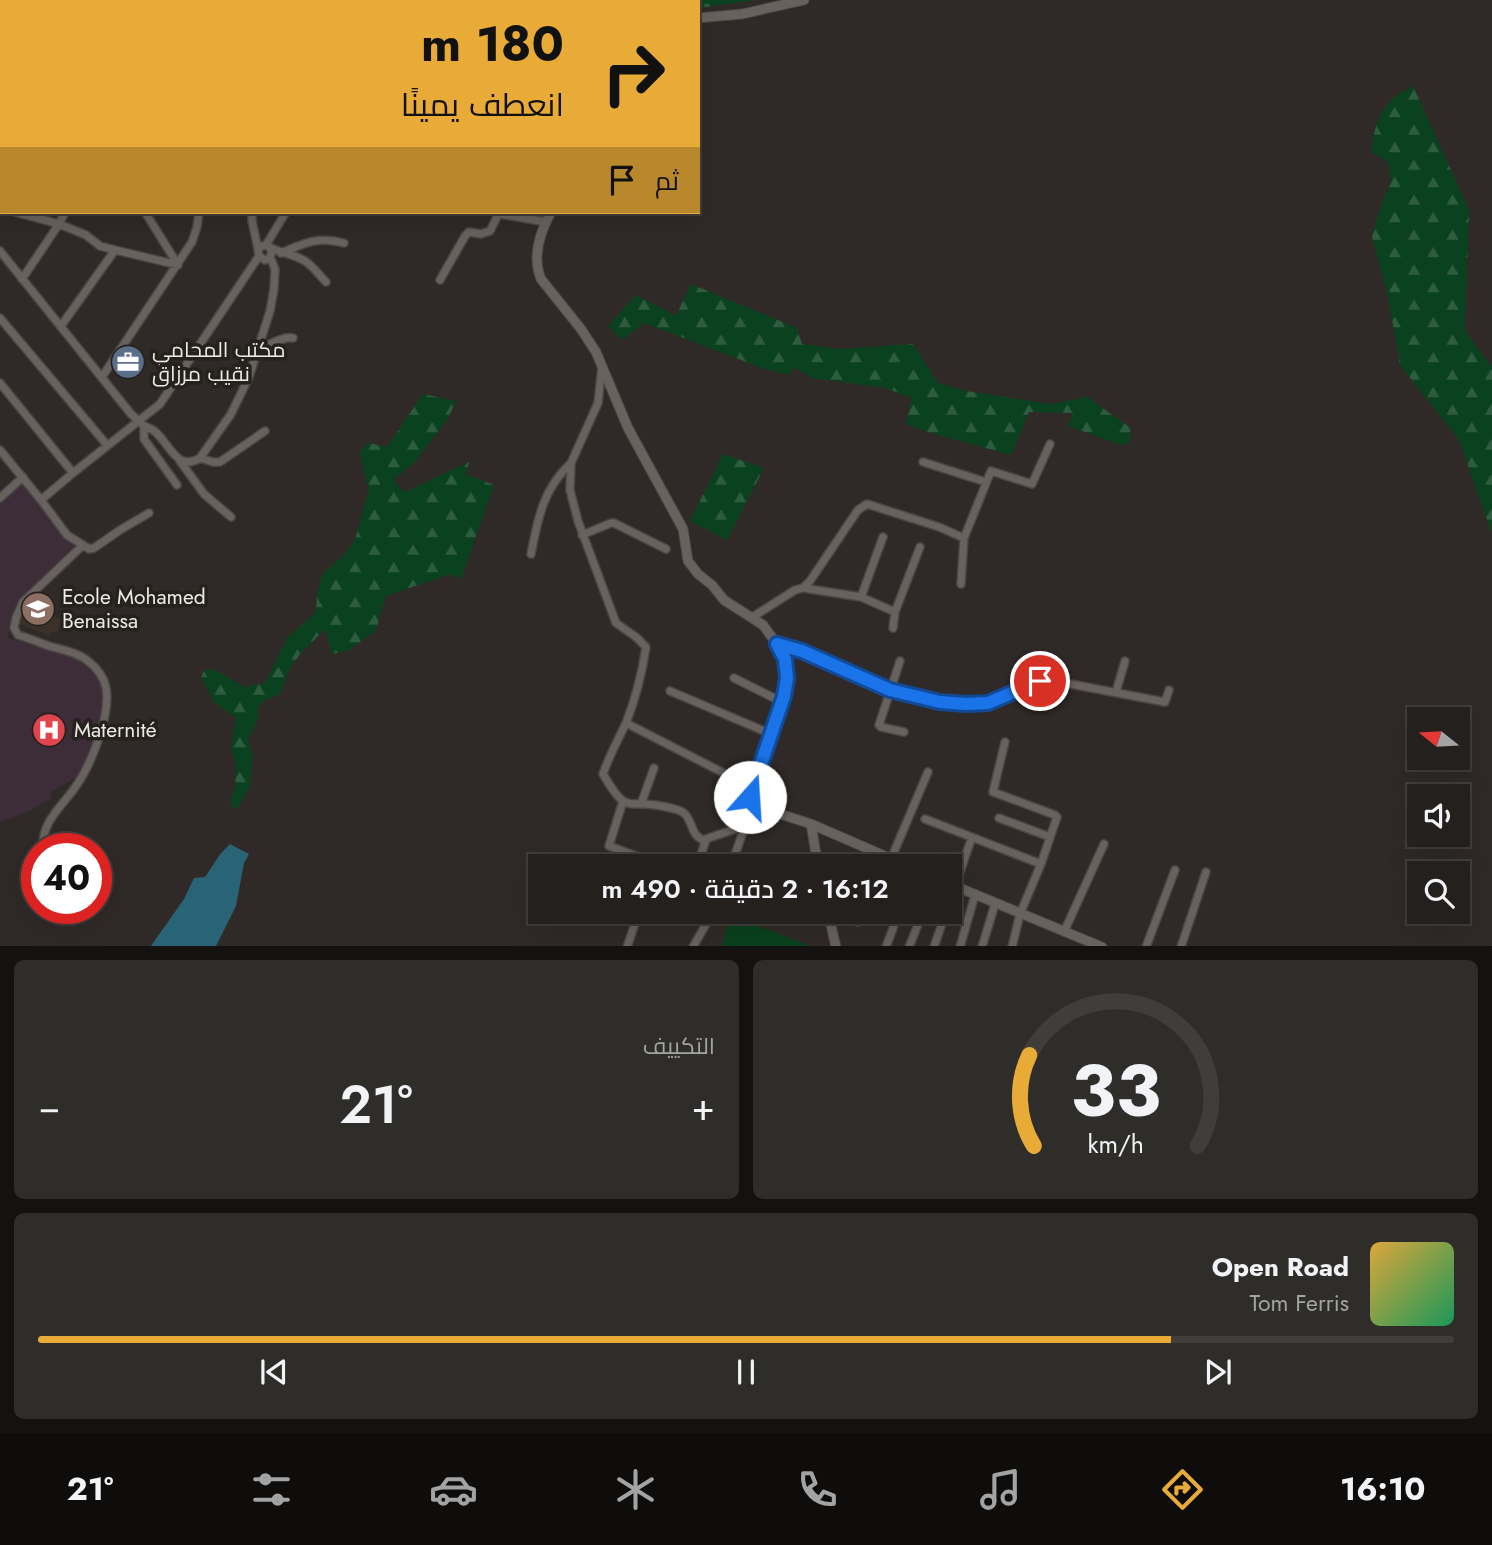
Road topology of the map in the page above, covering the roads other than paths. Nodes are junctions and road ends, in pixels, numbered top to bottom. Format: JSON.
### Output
{"nodes":[{"id":1,"x":804,"y":0,"type":"edge"},
{"id":2,"x":700,"y":18,"type":"edge"},
{"id":3,"x":22,"y":214,"type":"edge"},
{"id":4,"x":64,"y":214,"type":"edge"},
{"id":5,"x":146,"y":214,"type":"edge"},
{"id":6,"x":199,"y":214,"type":"edge"},
{"id":7,"x":252,"y":214,"type":"edge"},
{"id":8,"x":285,"y":214,"type":"edge"},
{"id":9,"x":550,"y":214,"type":"edge"},
{"id":10,"x":546,"y":222,"type":"junction"},
{"id":11,"x":59,"y":224,"type":"junction"},
{"id":12,"x":344,"y":243,"type":"dead end"},
{"id":13,"x":115,"y":250,"type":"junction"},
{"id":14,"x":0,"y":251,"type":"edge"},
{"id":15,"x":265,"y":252,"type":"junction"},
{"id":16,"x":281,"y":253,"type":"junction"},
{"id":17,"x":178,"y":265,"type":"junction"},
{"id":18,"x":22,"y":279,"type":"junction"},
{"id":19,"x":439,"y":280,"type":"dead end"},
{"id":20,"x":326,"y":282,"type":"dead end"},
{"id":21,"x":0,"y":318,"type":"edge"},
{"id":22,"x":61,"y":326,"type":"junction"},
{"id":23,"x":293,"y":338,"type":"dead end"},
{"id":24,"x":258,"y":348,"type":"junction"},
{"id":25,"x":602,"y":365,"type":"junction"},
{"id":26,"x":102,"y":377,"type":"junction"},
{"id":27,"x":0,"y":383,"type":"edge"},
{"id":28,"x":141,"y":424,"type":"junction"},
{"id":29,"x":265,"y":431,"type":"dead end"},
{"id":30,"x":1050,"y":444,"type":"dead end"},
{"id":31,"x":107,"y":445,"type":"junction"},
{"id":32,"x":0,"y":450,"type":"edge"},
{"id":33,"x":200,"y":458,"type":"junction"},
{"id":34,"x":180,"y":460,"type":"junction"},
{"id":35,"x":923,"y":462,"type":"dead end"},
{"id":36,"x":570,"y":463,"type":"junction"},
{"id":37,"x":73,"y":473,"type":"junction"},
{"id":38,"x":23,"y":477,"type":"junction"},
{"id":39,"x":986,"y":482,"type":"junction"},
{"id":40,"x":177,"y":485,"type":"dead end"},
{"id":41,"x":0,"y":498,"type":"edge"},
{"id":42,"x":41,"y":500,"type":"junction"},
{"id":43,"x":149,"y":513,"type":"dead end"},
{"id":44,"x":231,"y":517,"type":"dead end"},
{"id":45,"x":582,"y":535,"type":"junction"},
{"id":46,"x":883,"y":537,"type":"dead end"},
{"id":47,"x":964,"y":538,"type":"junction"},
{"id":48,"x":83,"y":545,"type":"junction"},
{"id":49,"x":920,"y":547,"type":"dead end"},
{"id":50,"x":666,"y":548,"type":"dead end"},
{"id":51,"x":531,"y":554,"type":"dead end"},
{"id":52,"x":961,"y":584,"type":"dead end"},
{"id":53,"x":803,"y":588,"type":"junction"},
{"id":54,"x":861,"y":597,"type":"junction"},
{"id":55,"x":895,"y":612,"type":"junction"},
{"id":56,"x":751,"y":618,"type":"junction"},
{"id":57,"x":893,"y":628,"type":"dead end"},
{"id":58,"x":777,"y":644,"type":"junction"},
{"id":59,"x":900,"y":661,"type":"dead end"},
{"id":60,"x":1125,"y":661,"type":"dead end"},
{"id":61,"x":734,"y":678,"type":"dead end"},
{"id":62,"x":890,"y":690,"type":"junction"},
{"id":63,"x":1169,"y":690,"type":"dead end"},
{"id":64,"x":670,"y":691,"type":"dead end"},
{"id":65,"x":1116,"y":692,"type":"junction"},
{"id":66,"x":782,"y":702,"type":"junction"},
{"id":67,"x":626,"y":723,"type":"junction"},
{"id":68,"x":904,"y":733,"type":"dead end"},
{"id":69,"x":771,"y":734,"type":"junction"},
{"id":70,"x":1005,"y":742,"type":"dead end"},
{"id":71,"x":654,"y":768,"type":"dead end"},
{"id":72,"x":928,"y":772,"type":"dead end"},
{"id":73,"x":751,"y":787,"type":"junction"},
{"id":74,"x":623,"y":802,"type":"junction"},
{"id":75,"x":642,"y":804,"type":"junction"},
{"id":76,"x":779,"y":814,"type":"junction"},
{"id":77,"x":925,"y":818,"type":"dead end"},
{"id":78,"x":999,"y":818,"type":"dead end"},
{"id":79,"x":811,"y":824,"type":"junction"},
{"id":80,"x":746,"y":826,"type":"junction"},
{"id":81,"x":44,"y":833,"type":"edge"},
{"id":82,"x":1050,"y":836,"type":"junction"},
{"id":83,"x":972,"y":837,"type":"junction"},
{"id":84,"x":706,"y":840,"type":"junction"},
{"id":85,"x":1104,"y":844,"type":"dead end"},
{"id":86,"x":631,"y":854,"type":"edge"},
{"id":87,"x":701,"y":854,"type":"edge"},
{"id":88,"x":736,"y":854,"type":"edge"},
{"id":89,"x":816,"y":854,"type":"edge"},
{"id":90,"x":873,"y":854,"type":"edge"},
{"id":91,"x":890,"y":854,"type":"edge"},
{"id":92,"x":962,"y":863,"type":"edge"},
{"id":93,"x":1041,"y":864,"type":"junction"},
{"id":94,"x":1175,"y":870,"type":"dead end"},
{"id":95,"x":1206,"y":872,"type":"dead end"},
{"id":96,"x":962,"y":890,"type":"edge"},
{"id":97,"x":975,"y":895,"type":"junction"},
{"id":98,"x":995,"y":904,"type":"junction"},
{"id":99,"x":1020,"y":914,"type":"junction"},
{"id":100,"x":635,"y":924,"type":"edge"},
{"id":101,"x":707,"y":924,"type":"edge"},
{"id":102,"x":831,"y":924,"type":"edge"},
{"id":103,"x":895,"y":924,"type":"edge"},
{"id":104,"x":920,"y":924,"type":"edge"},
{"id":105,"x":942,"y":924,"type":"edge"},
{"id":106,"x":705,"y":927,"type":"junction"},
{"id":107,"x":1064,"y":932,"type":"junction"},
{"id":108,"x":627,"y":946,"type":"edge"},
{"id":109,"x":694,"y":946,"type":"edge"},
{"id":110,"x":699,"y":946,"type":"edge"},
{"id":111,"x":836,"y":946,"type":"edge"},
{"id":112,"x":886,"y":946,"type":"edge"},
{"id":113,"x":909,"y":946,"type":"edge"},
{"id":114,"x":934,"y":946,"type":"edge"},
{"id":115,"x":960,"y":946,"type":"edge"},
{"id":116,"x":982,"y":946,"type":"edge"},
{"id":117,"x":1012,"y":946,"type":"edge"},
{"id":118,"x":1099,"y":946,"type":"edge"},
{"id":119,"x":1146,"y":946,"type":"edge"},
{"id":120,"x":1181,"y":946,"type":"edge"}],
"edges":[{"from":1,"to":2,"type":"street"},
{"from":3,"to":11,"type":"street"},
{"from":4,"to":11,"type":"street"},
{"from":5,"to":17,"type":"street"},
{"from":6,"to":17,"type":"street"},
{"from":7,"to":15,"type":"street"},
{"from":8,"to":15,"type":"street"},
{"from":9,"to":10,"type":"street"},
{"from":10,"to":19,"type":"street"},
{"from":10,"to":25,"type":"street"},
{"from":11,"to":13,"type":"street"},
{"from":11,"to":18,"type":"street"},
{"from":12,"to":16,"type":"street"},
{"from":13,"to":17,"type":"street"},
{"from":13,"to":22,"type":"street"},
{"from":14,"to":18,"type":"street"},
{"from":15,"to":16,"type":"street"},
{"from":15,"to":24,"type":"street"},
{"from":15,"to":28,"type":"street"},
{"from":16,"to":20,"type":"street"},
{"from":17,"to":26,"type":"street"},
{"from":18,"to":22,"type":"street"},
{"from":21,"to":31,"type":"street"},
{"from":22,"to":26,"type":"street"},
{"from":23,"to":24,"type":"street"},
{"from":24,"to":33,"type":"street"},
{"from":25,"to":36,"type":"street"},
{"from":25,"to":56,"type":"street"},
{"from":26,"to":28,"type":"street"},
{"from":27,"to":37,"type":"street"},
{"from":28,"to":31,"type":"street"},
{"from":28,"to":34,"type":"street"},
{"from":28,"to":40,"type":"street"},
{"from":29,"to":33,"type":"street"},
{"from":30,"to":39,"type":"street"},
{"from":31,"to":37,"type":"street"},
{"from":32,"to":38,"type":"street"},
{"from":33,"to":34,"type":"street"},
{"from":34,"to":44,"type":"street"},
{"from":35,"to":39,"type":"street"},
{"from":36,"to":45,"type":"street"},
{"from":36,"to":51,"type":"street"},
{"from":37,"to":42,"type":"street"},
{"from":38,"to":41,"type":"street"},
{"from":38,"to":42,"type":"street"},
{"from":39,"to":47,"type":"street"},
{"from":42,"to":48,"type":"street"},
{"from":43,"to":48,"type":"street"},
{"from":45,"to":50,"type":"street"},
{"from":45,"to":67,"type":"street"},
{"from":46,"to":54,"type":"street"},
{"from":47,"to":52,"type":"street"},
{"from":47,"to":53,"type":"street"},
{"from":48,"to":81,"type":"street"},
{"from":49,"to":55,"type":"street"},
{"from":53,"to":54,"type":"street"},
{"from":53,"to":56,"type":"street"},
{"from":54,"to":55,"type":"street"},
{"from":55,"to":57,"type":"street"},
{"from":56,"to":58,"type":"street"},
{"from":58,"to":62,"type":"street"},
{"from":58,"to":66,"type":"street"},
{"from":59,"to":62,"type":"street"},
{"from":60,"to":65,"type":"street"},
{"from":61,"to":66,"type":"street"},
{"from":62,"to":65,"type":"street"},
{"from":62,"to":68,"type":"street"},
{"from":63,"to":65,"type":"street"},
{"from":64,"to":69,"type":"street"},
{"from":66,"to":69,"type":"street"},
{"from":67,"to":73,"type":"street"},
{"from":67,"to":74,"type":"street"},
{"from":69,"to":73,"type":"street"},
{"from":70,"to":82,"type":"street"},
{"from":71,"to":75,"type":"street"},
{"from":72,"to":91,"type":"street"},
{"from":73,"to":76,"type":"street"},
{"from":74,"to":75,"type":"street"},
{"from":74,"to":86,"type":"street"},
{"from":75,"to":84,"type":"street"},
{"from":76,"to":79,"type":"street"},
{"from":76,"to":80,"type":"street"},
{"from":77,"to":83,"type":"street"},
{"from":78,"to":82,"type":"street"},
{"from":79,"to":89,"type":"street"},
{"from":79,"to":90,"type":"street"},
{"from":80,"to":84,"type":"street"},
{"from":80,"to":88,"type":"street"},
{"from":82,"to":93,"type":"street"},
{"from":83,"to":92,"type":"street"},
{"from":83,"to":93,"type":"street"},
{"from":84,"to":87,"type":"street"},
{"from":85,"to":107,"type":"street"},
{"from":93,"to":99,"type":"street"},
{"from":94,"to":119,"type":"street"},
{"from":95,"to":120,"type":"street"},
{"from":96,"to":97,"type":"street"},
{"from":97,"to":98,"type":"street"},
{"from":97,"to":115,"type":"street"},
{"from":98,"to":99,"type":"street"},
{"from":98,"to":116,"type":"street"},
{"from":99,"to":107,"type":"street"},
{"from":99,"to":117,"type":"street"},
{"from":100,"to":108,"type":"street"},
{"from":101,"to":106,"type":"street"},
{"from":102,"to":111,"type":"street"},
{"from":103,"to":112,"type":"street"},
{"from":104,"to":113,"type":"street"},
{"from":105,"to":114,"type":"street"},
{"from":106,"to":109,"type":"street"},
{"from":106,"to":110,"type":"street"},
{"from":107,"to":118,"type":"street"}]}
